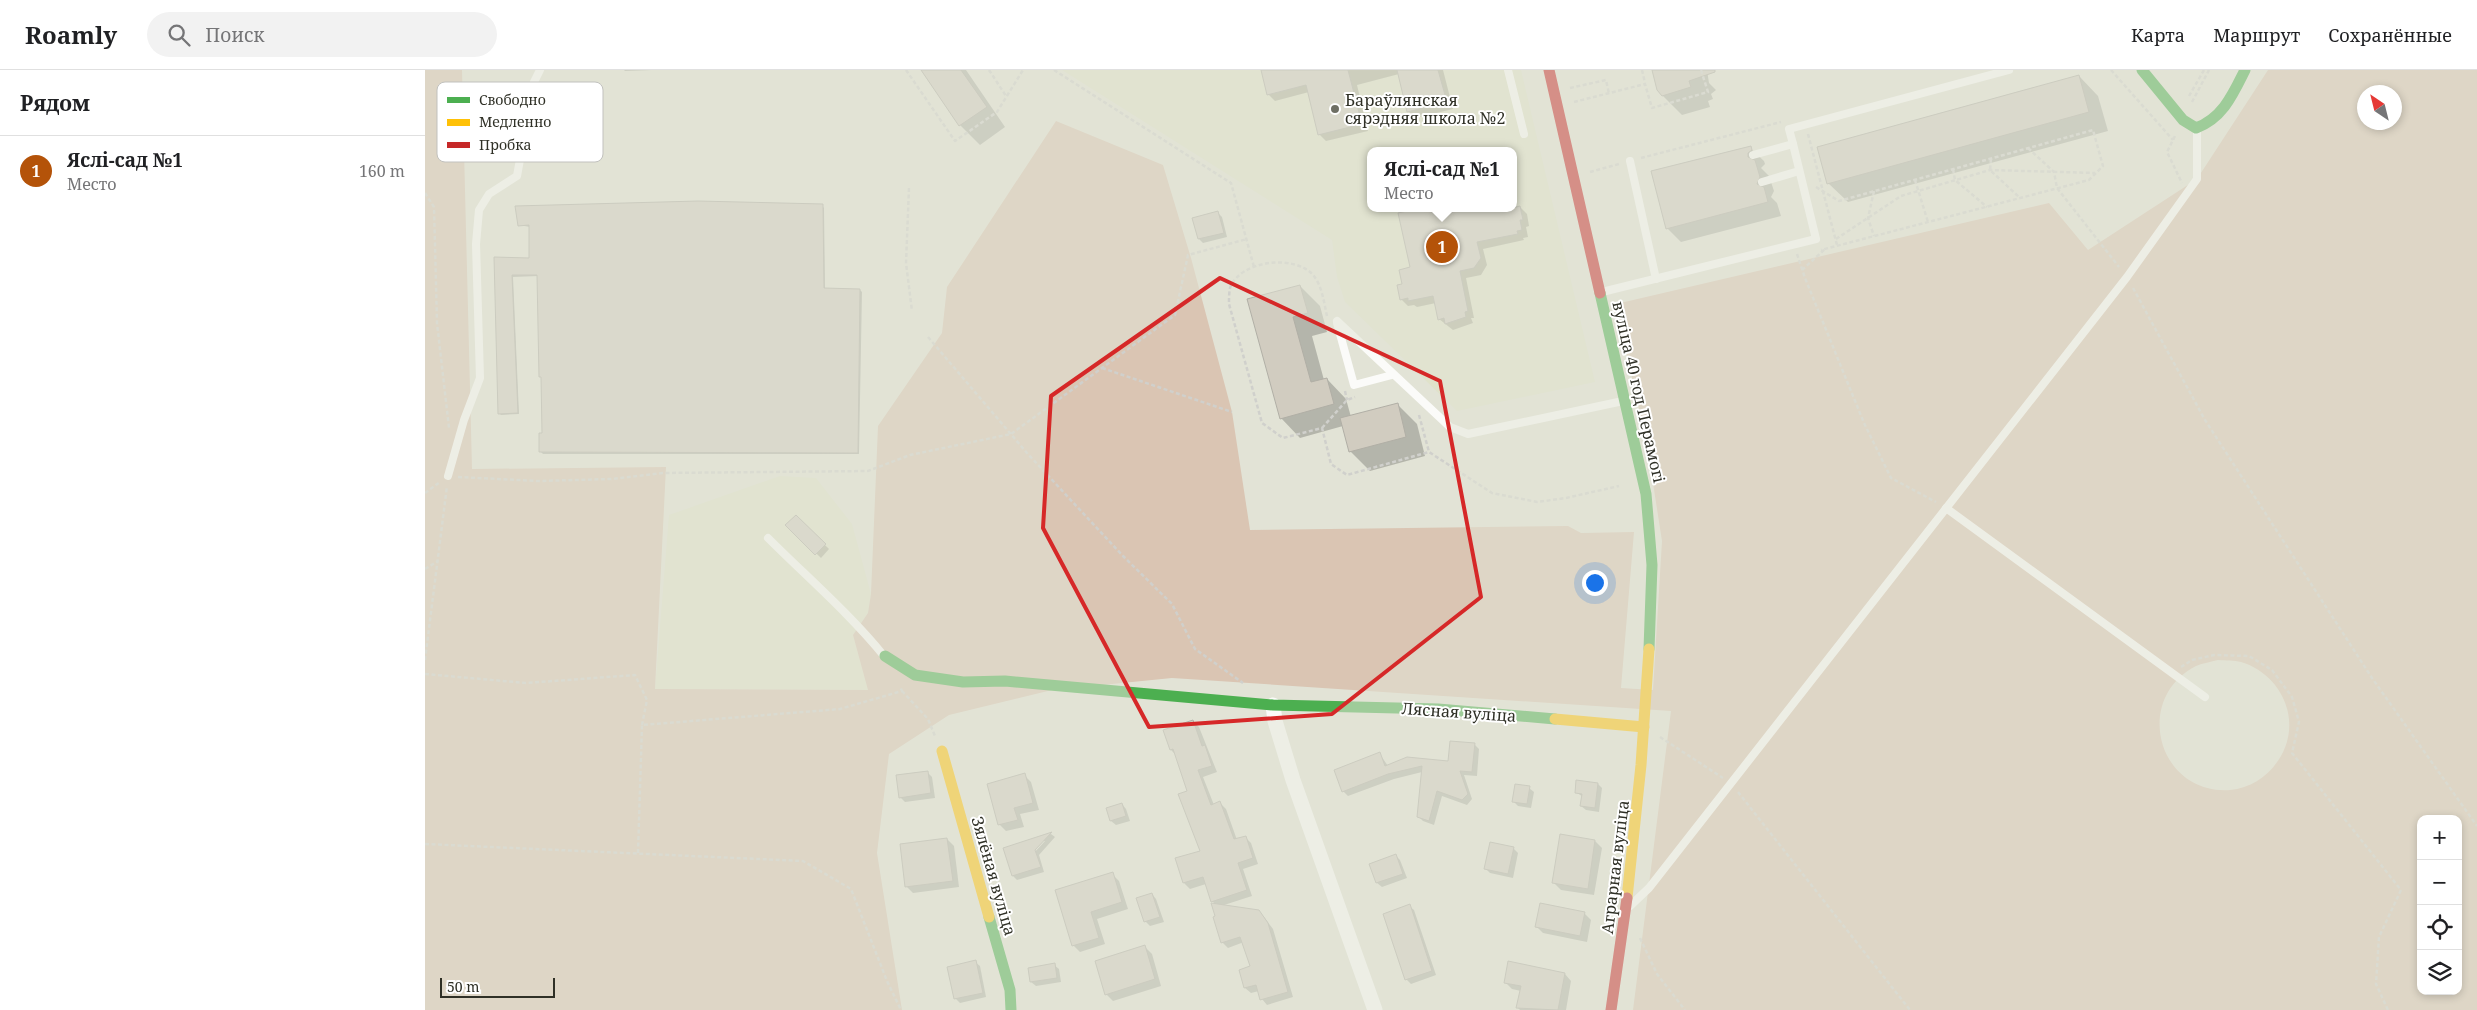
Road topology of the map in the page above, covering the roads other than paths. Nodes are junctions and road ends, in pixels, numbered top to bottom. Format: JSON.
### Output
{"nodes":[{"id":1,"x":540,"y":70,"type":"edge"},
{"id":2,"x":1508,"y":70,"type":"edge"},
{"id":3,"x":1549,"y":70,"type":"edge"},
{"id":4,"x":2010,"y":70,"type":"edge"},
{"id":5,"x":2142,"y":70,"type":"edge"},
{"id":6,"x":2245,"y":70,"type":"edge"},
{"id":7,"x":534,"y":82,"type":"edge"},
{"id":8,"x":2197,"y":128,"type":"junction"},
{"id":9,"x":1524,"y":134,"type":"dead end"},
{"id":10,"x":1793,"y":144,"type":"junction"},
{"id":11,"x":1753,"y":155,"type":"dead end"},
{"id":12,"x":1630,"y":161,"type":"dead end"},
{"id":13,"x":520,"y":162,"type":"edge"},
{"id":14,"x":1799,"y":171,"type":"junction"},
{"id":15,"x":1762,"y":182,"type":"dead end"},
{"id":16,"x":1656,"y":279,"type":"junction"},
{"id":17,"x":1600,"y":292,"type":"junction"},
{"id":18,"x":1392,"y":375,"type":"junction"},
{"id":19,"x":1625,"y":401,"type":"junction"},
{"id":20,"x":448,"y":476,"type":"road end"},
{"id":21,"x":1946,"y":508,"type":"junction"},
{"id":22,"x":768,"y":538,"type":"dead end"},
{"id":23,"x":885,"y":656,"type":"joint"},
{"id":24,"x":2205,"y":697,"type":"dead end"},
{"id":25,"x":1273,"y":705,"type":"junction"},
{"id":26,"x":1644,"y":727,"type":"junction"},
{"id":27,"x":941,"y":751,"type":"road end"},
{"id":28,"x":1627,"y":909,"type":"junction"},
{"id":29,"x":1011,"y":1010,"type":"edge"},
{"id":30,"x":1375,"y":1010,"type":"edge"},
{"id":31,"x":1611,"y":1010,"type":"edge"}],
"edges":[{"from":1,"to":7,"type":"lane"},
{"from":2,"to":9,"type":"lane"},
{"from":3,"to":17,"type":"street","name":"вуліца 40 год Перамогі"},
{"from":4,"to":10,"type":"lane"},
{"from":5,"to":8,"type":"street"},
{"from":6,"to":8,"type":"street"},
{"from":8,"to":21,"type":"lane"},
{"from":10,"to":11,"type":"lane"},
{"from":10,"to":14,"type":"lane"},
{"from":12,"to":16,"type":"lane"},
{"from":13,"to":20,"type":"lane"},
{"from":14,"to":15,"type":"lane"},
{"from":14,"to":16,"type":"lane"},
{"from":16,"to":17,"type":"lane"},
{"from":17,"to":19,"type":"street","name":"вуліца 40 год Перамогі"},
{"from":18,"to":18,"type":"lane"},
{"from":18,"to":19,"type":"lane"},
{"from":19,"to":26,"type":"street","name":"вуліца 40 год Перамогі"},
{"from":21,"to":24,"type":"lane"},
{"from":21,"to":28,"type":"lane"},
{"from":22,"to":23,"type":"lane"},
{"from":23,"to":25,"type":"street","name":"Лясная вуліца"},
{"from":25,"to":26,"type":"street","name":"Лясная вуліца"},
{"from":25,"to":30,"type":"street"},
{"from":26,"to":28,"type":"street","name":"Аграрная вуліца"},
{"from":27,"to":29,"type":"street","name":"Зялёная вуліца"},
{"from":28,"to":31,"type":"street","name":"Аграрная вуліца"}]}
